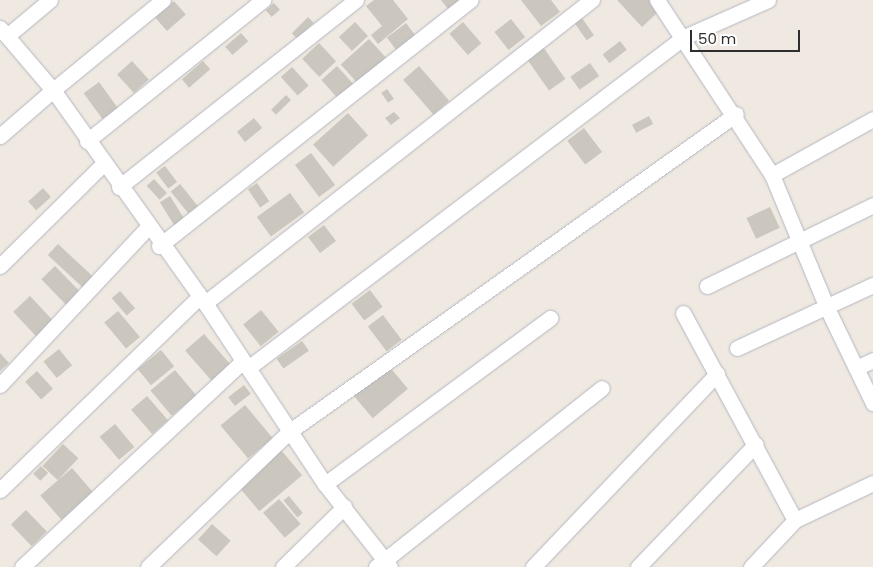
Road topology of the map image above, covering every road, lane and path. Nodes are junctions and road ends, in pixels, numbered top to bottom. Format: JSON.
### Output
{"nodes":[{"id":1,"x":50,"y":0,"type":"edge"},
{"id":2,"x":162,"y":0,"type":"edge"},
{"id":3,"x":263,"y":0,"type":"edge"},
{"id":4,"x":356,"y":0,"type":"edge"},
{"id":5,"x":470,"y":0,"type":"edge"},
{"id":6,"x":592,"y":0,"type":"edge"},
{"id":7,"x":658,"y":0,"type":"edge"},
{"id":8,"x":768,"y":0,"type":"edge"},
{"id":9,"x":4,"y":32,"type":"edge"},
{"id":10,"x":684,"y":37,"type":"junction"},
{"id":11,"x":53,"y":90,"type":"junction"},
{"id":12,"x":736,"y":114,"type":"junction"},
{"id":13,"x":873,"y":119,"type":"edge"},
{"id":14,"x":0,"y":136,"type":"edge"},
{"id":15,"x":87,"y":140,"type":"junction"},
{"id":16,"x":103,"y":164,"type":"junction"},
{"id":17,"x":772,"y":175,"type":"junction"},
{"id":18,"x":119,"y":187,"type":"junction"},
{"id":19,"x":873,"y":205,"type":"edge"},
{"id":20,"x":147,"y":228,"type":"junction"},
{"id":21,"x":798,"y":242,"type":"junction"},
{"id":22,"x":159,"y":246,"type":"junction"},
{"id":23,"x":0,"y":266,"type":"edge"},
{"id":24,"x":873,"y":285,"type":"edge"},
{"id":25,"x":707,"y":286,"type":"dead end"},
{"id":26,"x":202,"y":300,"type":"junction"},
{"id":27,"x":826,"y":308,"type":"junction"},
{"id":28,"x":683,"y":313,"type":"dead end"},
{"id":29,"x":550,"y":318,"type":"dead end"},
{"id":30,"x":737,"y":348,"type":"dead end"},
{"id":31,"x":873,"y":360,"type":"edge"},
{"id":32,"x":245,"y":365,"type":"junction"},
{"id":33,"x":856,"y":368,"type":"junction"},
{"id":34,"x":717,"y":374,"type":"junction"},
{"id":35,"x":0,"y":385,"type":"edge"},
{"id":36,"x":602,"y":388,"type":"dead end"},
{"id":37,"x":873,"y":403,"type":"edge"},
{"id":38,"x":290,"y":431,"type":"junction"},
{"id":39,"x":756,"y":444,"type":"junction"},
{"id":40,"x":873,"y":483,"type":"edge"},
{"id":41,"x":325,"y":484,"type":"junction"},
{"id":42,"x":0,"y":490,"type":"edge"},
{"id":43,"x":344,"y":508,"type":"junction"},
{"id":44,"x":795,"y":520,"type":"junction"},
{"id":45,"x":383,"y":564,"type":"edge"},
{"id":46,"x":22,"y":567,"type":"edge"},
{"id":47,"x":148,"y":567,"type":"edge"},
{"id":48,"x":283,"y":567,"type":"edge"},
{"id":49,"x":533,"y":567,"type":"edge"},
{"id":50,"x":638,"y":567,"type":"edge"},
{"id":51,"x":750,"y":567,"type":"edge"}],
"edges":[{"from":1,"to":9,"type":"street"},
{"from":2,"to":11,"type":"street"},
{"from":3,"to":15,"type":"street"},
{"from":4,"to":18,"type":"street"},
{"from":5,"to":22,"type":"street"},
{"from":6,"to":26,"type":"street"},
{"from":7,"to":10,"type":"street"},
{"from":8,"to":10,"type":"street"},
{"from":9,"to":11,"type":"street"},
{"from":10,"to":12,"type":"street"},
{"from":10,"to":32,"type":"street"},
{"from":11,"to":14,"type":"street"},
{"from":11,"to":15,"type":"street"},
{"from":12,"to":17,"type":"street"},
{"from":12,"to":38,"type":"street"},
{"from":13,"to":17,"type":"street"},
{"from":15,"to":16,"type":"street"},
{"from":16,"to":18,"type":"street"},
{"from":16,"to":23,"type":"street"},
{"from":17,"to":21,"type":"street"},
{"from":18,"to":20,"type":"street"},
{"from":19,"to":21,"type":"street"},
{"from":20,"to":22,"type":"street"},
{"from":20,"to":35,"type":"street"},
{"from":21,"to":25,"type":"street"},
{"from":21,"to":27,"type":"street"},
{"from":22,"to":26,"type":"street"},
{"from":24,"to":27,"type":"street"},
{"from":26,"to":32,"type":"street"},
{"from":26,"to":42,"type":"street"},
{"from":27,"to":30,"type":"street"},
{"from":27,"to":33,"type":"street"},
{"from":28,"to":34,"type":"street"},
{"from":29,"to":41,"type":"street"},
{"from":31,"to":33,"type":"street"},
{"from":32,"to":38,"type":"street"},
{"from":32,"to":46,"type":"street"},
{"from":33,"to":37,"type":"street"},
{"from":34,"to":39,"type":"street"},
{"from":34,"to":49,"type":"street"},
{"from":36,"to":45,"type":"street"},
{"from":38,"to":41,"type":"street"},
{"from":38,"to":47,"type":"street"},
{"from":39,"to":44,"type":"street"},
{"from":39,"to":50,"type":"street"},
{"from":40,"to":44,"type":"street"},
{"from":41,"to":43,"type":"street"},
{"from":43,"to":45,"type":"street"},
{"from":43,"to":48,"type":"street"},
{"from":44,"to":51,"type":"street"}]}
